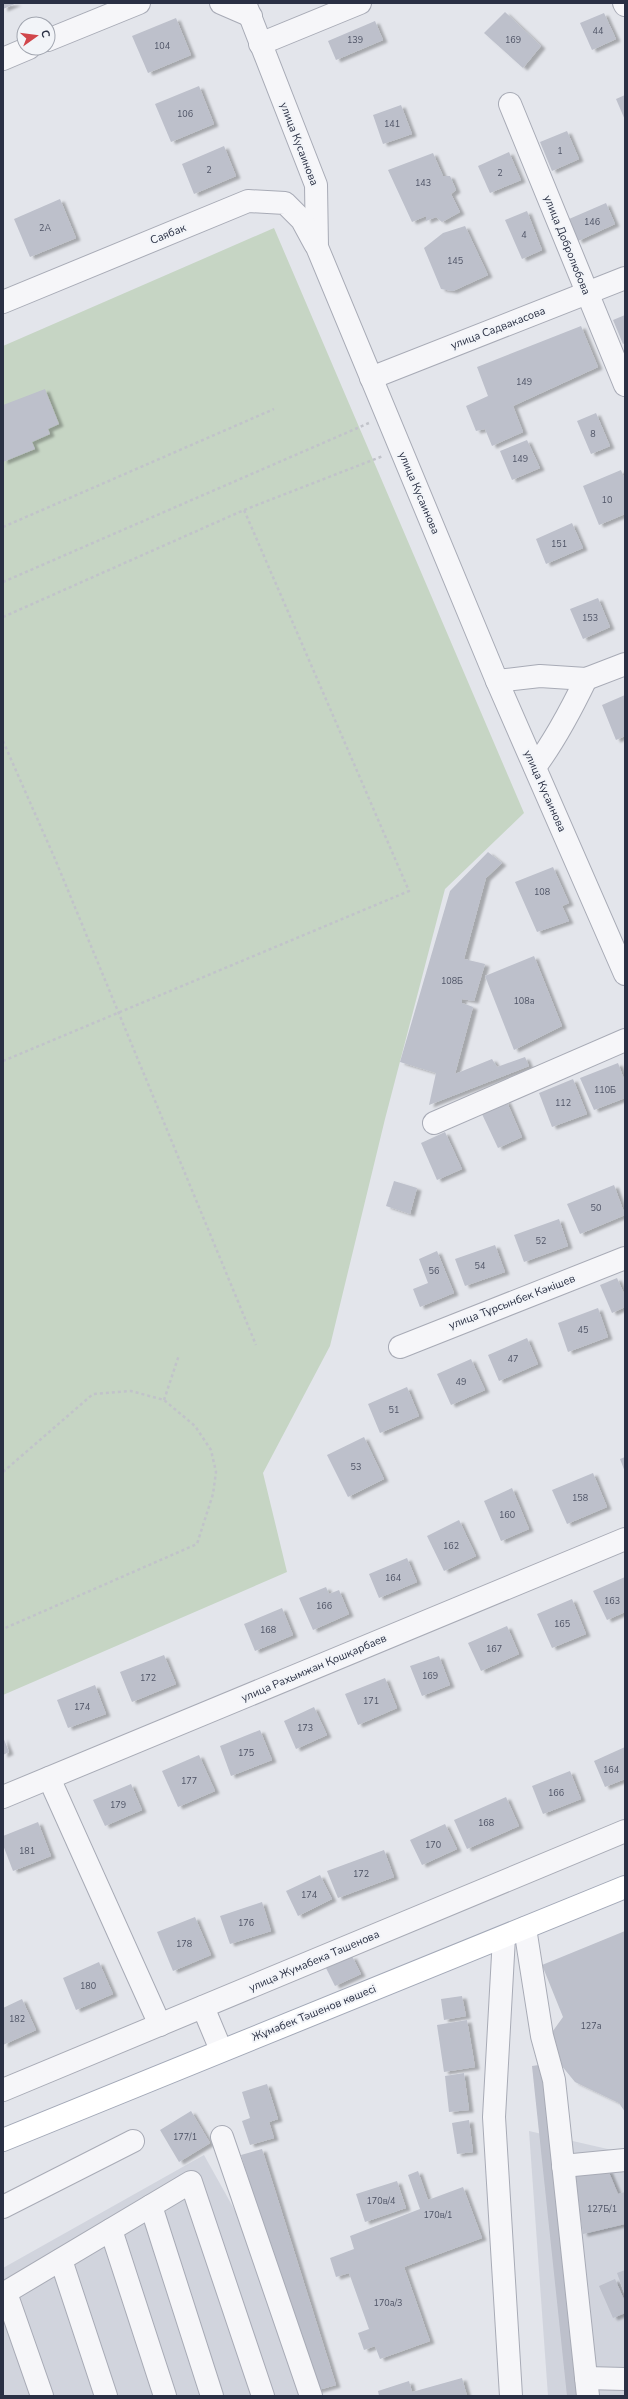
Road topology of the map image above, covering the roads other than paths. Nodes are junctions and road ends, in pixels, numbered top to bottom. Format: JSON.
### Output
{"nodes":[{"id":1,"x":139,"y":3,"type":"edge"},
{"id":2,"x":221,"y":3,"type":"edge"},
{"id":3,"x":360,"y":3,"type":"edge"},
{"id":4,"x":248,"y":10,"type":"edge"},
{"id":5,"x":56,"y":37,"type":"edge"},
{"id":6,"x":260,"y":44,"type":"junction"},
{"id":7,"x":16,"y":53,"type":"edge"},
{"id":8,"x":3,"y":58,"type":"edge"},
{"id":9,"x":510,"y":104,"type":"dead end"},
{"id":10,"x":317,"y":247,"type":"junction"},
{"id":11,"x":625,"y":278,"type":"edge"},
{"id":12,"x":587,"y":294,"type":"junction"},
{"id":13,"x":3,"y":302,"type":"edge"},
{"id":14,"x":370,"y":378,"type":"junction"},
{"id":15,"x":625,"y":385,"type":"edge"},
{"id":16,"x":625,"y":664,"type":"edge"},
{"id":17,"x":586,"y":679,"type":"junction"},
{"id":18,"x":497,"y":681,"type":"junction"},
{"id":19,"x":535,"y":767,"type":"junction"},
{"id":20,"x":625,"y":974,"type":"edge"},
{"id":21,"x":625,"y":1040,"type":"edge"},
{"id":22,"x":434,"y":1123,"type":"dead end"},
{"id":23,"x":625,"y":1258,"type":"edge"},
{"id":24,"x":400,"y":1347,"type":"dead end"},
{"id":25,"x":625,"y":1539,"type":"edge"},
{"id":26,"x":49,"y":1778,"type":"junction"},
{"id":27,"x":3,"y":1797,"type":"edge"},
{"id":28,"x":625,"y":1831,"type":"edge"},
{"id":29,"x":625,"y":1887,"type":"edge"},
{"id":30,"x":525,"y":1928,"type":"junction"},
{"id":31,"x":504,"y":1936,"type":"junction"},
{"id":32,"x":203,"y":2007,"type":"junction"},
{"id":33,"x":160,"y":2025,"type":"junction"},
{"id":34,"x":221,"y":2050,"type":"junction"},
{"id":35,"x":3,"y":2090,"type":"edge"},
{"id":36,"x":222,"y":2137,"type":"dead end"},
{"id":37,"x":3,"y":2140,"type":"edge"},
{"id":38,"x":133,"y":2141,"type":"dead end"},
{"id":39,"x":625,"y":2160,"type":"edge"},
{"id":40,"x":563,"y":2166,"type":"junction"},
{"id":41,"x":151,"y":2206,"type":"junction"},
{"id":42,"x":3,"y":2207,"type":"edge"},
{"id":43,"x":111,"y":2230,"type":"junction"},
{"id":44,"x":61,"y":2260,"type":"junction"},
{"id":45,"x":4,"y":2293,"type":"edge"},
{"id":46,"x":625,"y":2379,"type":"edge"},
{"id":47,"x":587,"y":2387,"type":"edge"},
{"id":48,"x":42,"y":2396,"type":"edge"},
{"id":49,"x":106,"y":2396,"type":"edge"},
{"id":50,"x":165,"y":2396,"type":"edge"},
{"id":51,"x":212,"y":2396,"type":"edge"},
{"id":52,"x":264,"y":2396,"type":"edge"},
{"id":53,"x":311,"y":2396,"type":"edge"},
{"id":54,"x":511,"y":2396,"type":"edge"}],
"edges":[{"from":1,"to":5,"type":"street"},
{"from":2,"to":4,"type":"street"},
{"from":3,"to":6,"type":"street"},
{"from":4,"to":6,"type":"street","name":"улица Кусаинова"},
{"from":6,"to":10,"type":"street","name":"улица Кусаинова"},
{"from":7,"to":8,"type":"street"},
{"from":9,"to":12,"type":"street","name":"улица Добролюбова"},
{"from":10,"to":13,"type":"street","name":"Саябак"},
{"from":10,"to":14,"type":"street","name":"улица Кусаинова"},
{"from":11,"to":12,"type":"street","name":"улица Садвакасова"},
{"from":12,"to":14,"type":"street","name":"улица Садвакасова"},
{"from":12,"to":15,"type":"street","name":"улица Добролюбова"},
{"from":14,"to":18,"type":"street","name":"улица Кусаинова"},
{"from":16,"to":17,"type":"street"},
{"from":17,"to":18,"type":"street"},
{"from":17,"to":19,"type":"street"},
{"from":18,"to":19,"type":"street","name":"улица Кусаинова"},
{"from":19,"to":20,"type":"street","name":"улица Кусаинова"},
{"from":21,"to":22,"type":"street"},
{"from":23,"to":24,"type":"street","name":"улица Тұрсынбек Кәкішев"},
{"from":25,"to":26,"type":"street","name":"улица Рахымжан Қошқарбаев"},
{"from":26,"to":27,"type":"street","name":"улица Рахымжан Қошқарбаев"},
{"from":26,"to":33,"type":"street"},
{"from":28,"to":32,"type":"street","name":"улица Жумабека Ташенова"},
{"from":29,"to":30,"type":"main road","name":"Жұмабек Тәшенов көшесі"},
{"from":30,"to":31,"type":"main road","name":"Жұмабек Тәшенов көшесі"},
{"from":30,"to":40,"type":"street"},
{"from":31,"to":34,"type":"main road","name":"Жұмабек Тәшенов көшесі"},
{"from":31,"to":54,"type":"street"},
{"from":32,"to":33,"type":"street","name":"улица Жумабека Ташенова"},
{"from":32,"to":34,"type":"street"},
{"from":33,"to":35,"type":"street","name":"улица Жумабека Ташенова"},
{"from":34,"to":37,"type":"main road","name":"Жұмабек Тәшенов көшесі"},
{"from":36,"to":53,"type":"street"},
{"from":38,"to":42,"type":"street"},
{"from":39,"to":40,"type":"street"},
{"from":40,"to":47,"type":"street"},
{"from":41,"to":43,"type":"street"},
{"from":41,"to":51,"type":"street"},
{"from":41,"to":52,"type":"street"},
{"from":43,"to":44,"type":"street"},
{"from":43,"to":50,"type":"street"},
{"from":44,"to":45,"type":"street"},
{"from":44,"to":49,"type":"street"},
{"from":45,"to":48,"type":"street"},
{"from":46,"to":47,"type":"street"}]}
